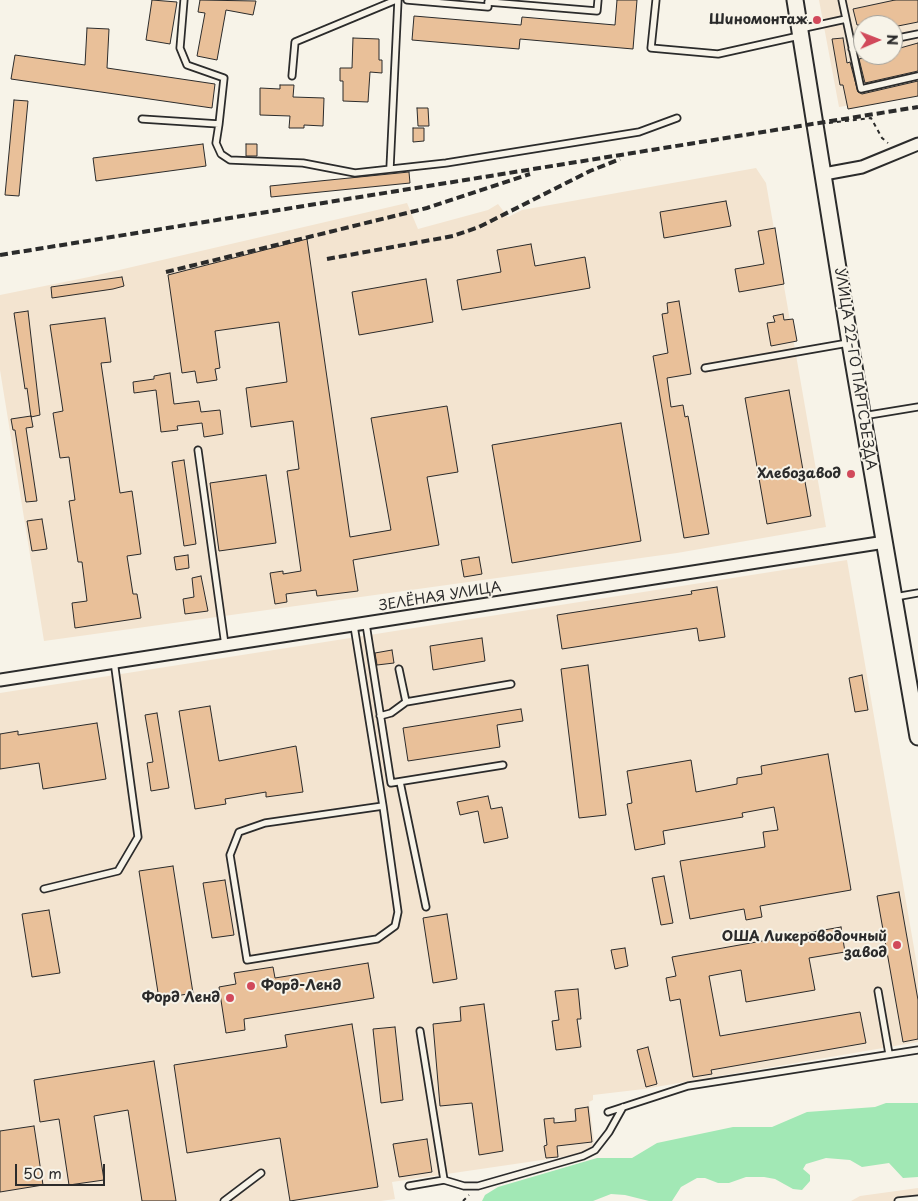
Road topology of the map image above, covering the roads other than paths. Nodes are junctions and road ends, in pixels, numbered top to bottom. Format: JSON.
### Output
{"nodes":[{"id":1,"x":184,"y":0,"type":"edge"},
{"id":2,"x":397,"y":0,"type":"edge"},
{"id":3,"x":407,"y":0,"type":"edge"},
{"id":4,"x":598,"y":0,"type":"edge"},
{"id":5,"x":656,"y":0,"type":"edge"},
{"id":6,"x":795,"y":0,"type":"edge"},
{"id":7,"x":851,"y":0,"type":"edge"},
{"id":8,"x":843,"y":1,"type":"edge"},
{"id":9,"x":846,"y":20,"type":"junction"},
{"id":10,"x":800,"y":32,"type":"junction"},
{"id":11,"x":918,"y":34,"type":"edge"},
{"id":12,"x":903,"y":37,"type":"edge"},
{"id":13,"x":852,"y":48,"type":"joint"},
{"id":14,"x":292,"y":76,"type":"dead end"},
{"id":15,"x":918,"y":76,"type":"edge"},
{"id":16,"x":677,"y":118,"type":"dead end"},
{"id":17,"x":142,"y":119,"type":"dead end"},
{"id":18,"x":219,"y":124,"type":"junction"},
{"id":19,"x":918,"y":144,"type":"edge"},
{"id":20,"x":390,"y":168,"type":"junction"},
{"id":21,"x":824,"y":174,"type":"junction"},
{"id":22,"x":850,"y":342,"type":"junction"},
{"id":23,"x":705,"y":368,"type":"dead end"},
{"id":24,"x":918,"y":407,"type":"edge"},
{"id":25,"x":863,"y":416,"type":"junction"},
{"id":26,"x":198,"y":450,"type":"dead end"},
{"id":27,"x":884,"y":542,"type":"junction"},
{"id":28,"x":918,"y":593,"type":"edge"},
{"id":29,"x":894,"y":597,"type":"junction"},
{"id":30,"x":360,"y":625,"type":"junction"},
{"id":31,"x":225,"y":645,"type":"junction"},
{"id":32,"x":114,"y":661,"type":"junction"},
{"id":33,"x":400,"y":670,"type":"dead end"},
{"id":34,"x":0,"y":680,"type":"edge"},
{"id":35,"x":511,"y":684,"type":"dead end"},
{"id":36,"x":406,"y":702,"type":"junction"},
{"id":37,"x":380,"y":716,"type":"junction"},
{"id":38,"x":918,"y":737,"type":"edge"},
{"id":39,"x":504,"y":765,"type":"dead end"},
{"id":40,"x":400,"y":782,"type":"junction"},
{"id":41,"x":383,"y":806,"type":"junction"},
{"id":42,"x":44,"y":889,"type":"dead end"},
{"id":43,"x":426,"y":907,"type":"dead end"},
{"id":44,"x":878,"y":992,"type":"dead end"},
{"id":45,"x":420,"y":1031,"type":"dead end"},
{"id":46,"x":918,"y":1050,"type":"edge"},
{"id":47,"x":889,"y":1054,"type":"junction"},
{"id":48,"x":623,"y":1107,"type":"junction"},
{"id":49,"x":608,"y":1112,"type":"dead end"},
{"id":50,"x":262,"y":1173,"type":"dead end"},
{"id":51,"x":444,"y":1180,"type":"junction"},
{"id":52,"x":409,"y":1186,"type":"dead end"},
{"id":53,"x":918,"y":1198,"type":"edge"},
{"id":54,"x":224,"y":1201,"type":"edge"},
{"id":55,"x":898,"y":1201,"type":"edge"}],
"edges":[{"from":1,"to":18,"type":"lane"},
{"from":2,"to":14,"type":"lane"},
{"from":2,"to":20,"type":"lane"},
{"from":3,"to":4,"type":"lane"},
{"from":5,"to":10,"type":"lane"},
{"from":6,"to":10,"type":"main road","name":"УЛИЦА 22-ГО ПАРТСЪЕЗДА"},
{"from":7,"to":8,"type":"lane"},
{"from":8,"to":9,"type":"lane"},
{"from":9,"to":10,"type":"lane"},
{"from":9,"to":13,"type":"lane"},
{"from":10,"to":21,"type":"main road","name":"УЛИЦА 22-ГО ПАРТСЪЕЗДА"},
{"from":11,"to":12,"type":"lane"},
{"from":13,"to":15,"type":"lane"},
{"from":16,"to":20,"type":"lane"},
{"from":17,"to":18,"type":"lane"},
{"from":18,"to":20,"type":"lane"},
{"from":19,"to":21,"type":"street"},
{"from":21,"to":22,"type":"main road","name":"УЛИЦА 22-ГО ПАРТСЪЕЗДА"},
{"from":22,"to":23,"type":"lane"},
{"from":22,"to":25,"type":"main road","name":"УЛИЦА 22-ГО ПАРТСЪЕЗДА"},
{"from":24,"to":25,"type":"lane"},
{"from":25,"to":27,"type":"main road","name":"УЛИЦА 22-ГО ПАРТСЪЕЗДА"},
{"from":26,"to":31,"type":"lane"},
{"from":27,"to":29,"type":"main road","name":"УЛИЦА 22-ГО ПАРТСЪЕЗДА"},
{"from":27,"to":30,"type":"street","name":"ЗЕЛЁНАЯ УЛИЦА"},
{"from":28,"to":29,"type":"lane"},
{"from":29,"to":38,"type":"main road","name":"УЛИЦА 22-ГО ПАРТСЪЕЗДА"},
{"from":30,"to":31,"type":"street","name":"ЗЕЛЁНАЯ УЛИЦА"},
{"from":30,"to":37,"type":"lane"},
{"from":30,"to":41,"type":"lane"},
{"from":31,"to":32,"type":"street","name":"ЗЕЛЁНАЯ УЛИЦА"},
{"from":32,"to":34,"type":"street","name":"ЗЕЛЁНАЯ УЛИЦА"},
{"from":32,"to":42,"type":"lane"},
{"from":33,"to":36,"type":"lane"},
{"from":35,"to":36,"type":"lane"},
{"from":36,"to":37,"type":"lane"},
{"from":37,"to":40,"type":"lane"},
{"from":39,"to":40,"type":"lane"},
{"from":40,"to":43,"type":"lane"},
{"from":41,"to":41,"type":"lane"},
{"from":44,"to":47,"type":"lane"},
{"from":45,"to":51,"type":"lane"},
{"from":46,"to":47,"type":"lane"},
{"from":47,"to":48,"type":"lane"},
{"from":48,"to":49,"type":"lane"},
{"from":48,"to":51,"type":"lane"},
{"from":50,"to":54,"type":"lane"},
{"from":51,"to":52,"type":"lane"},
{"from":53,"to":55,"type":"lane"}]}
